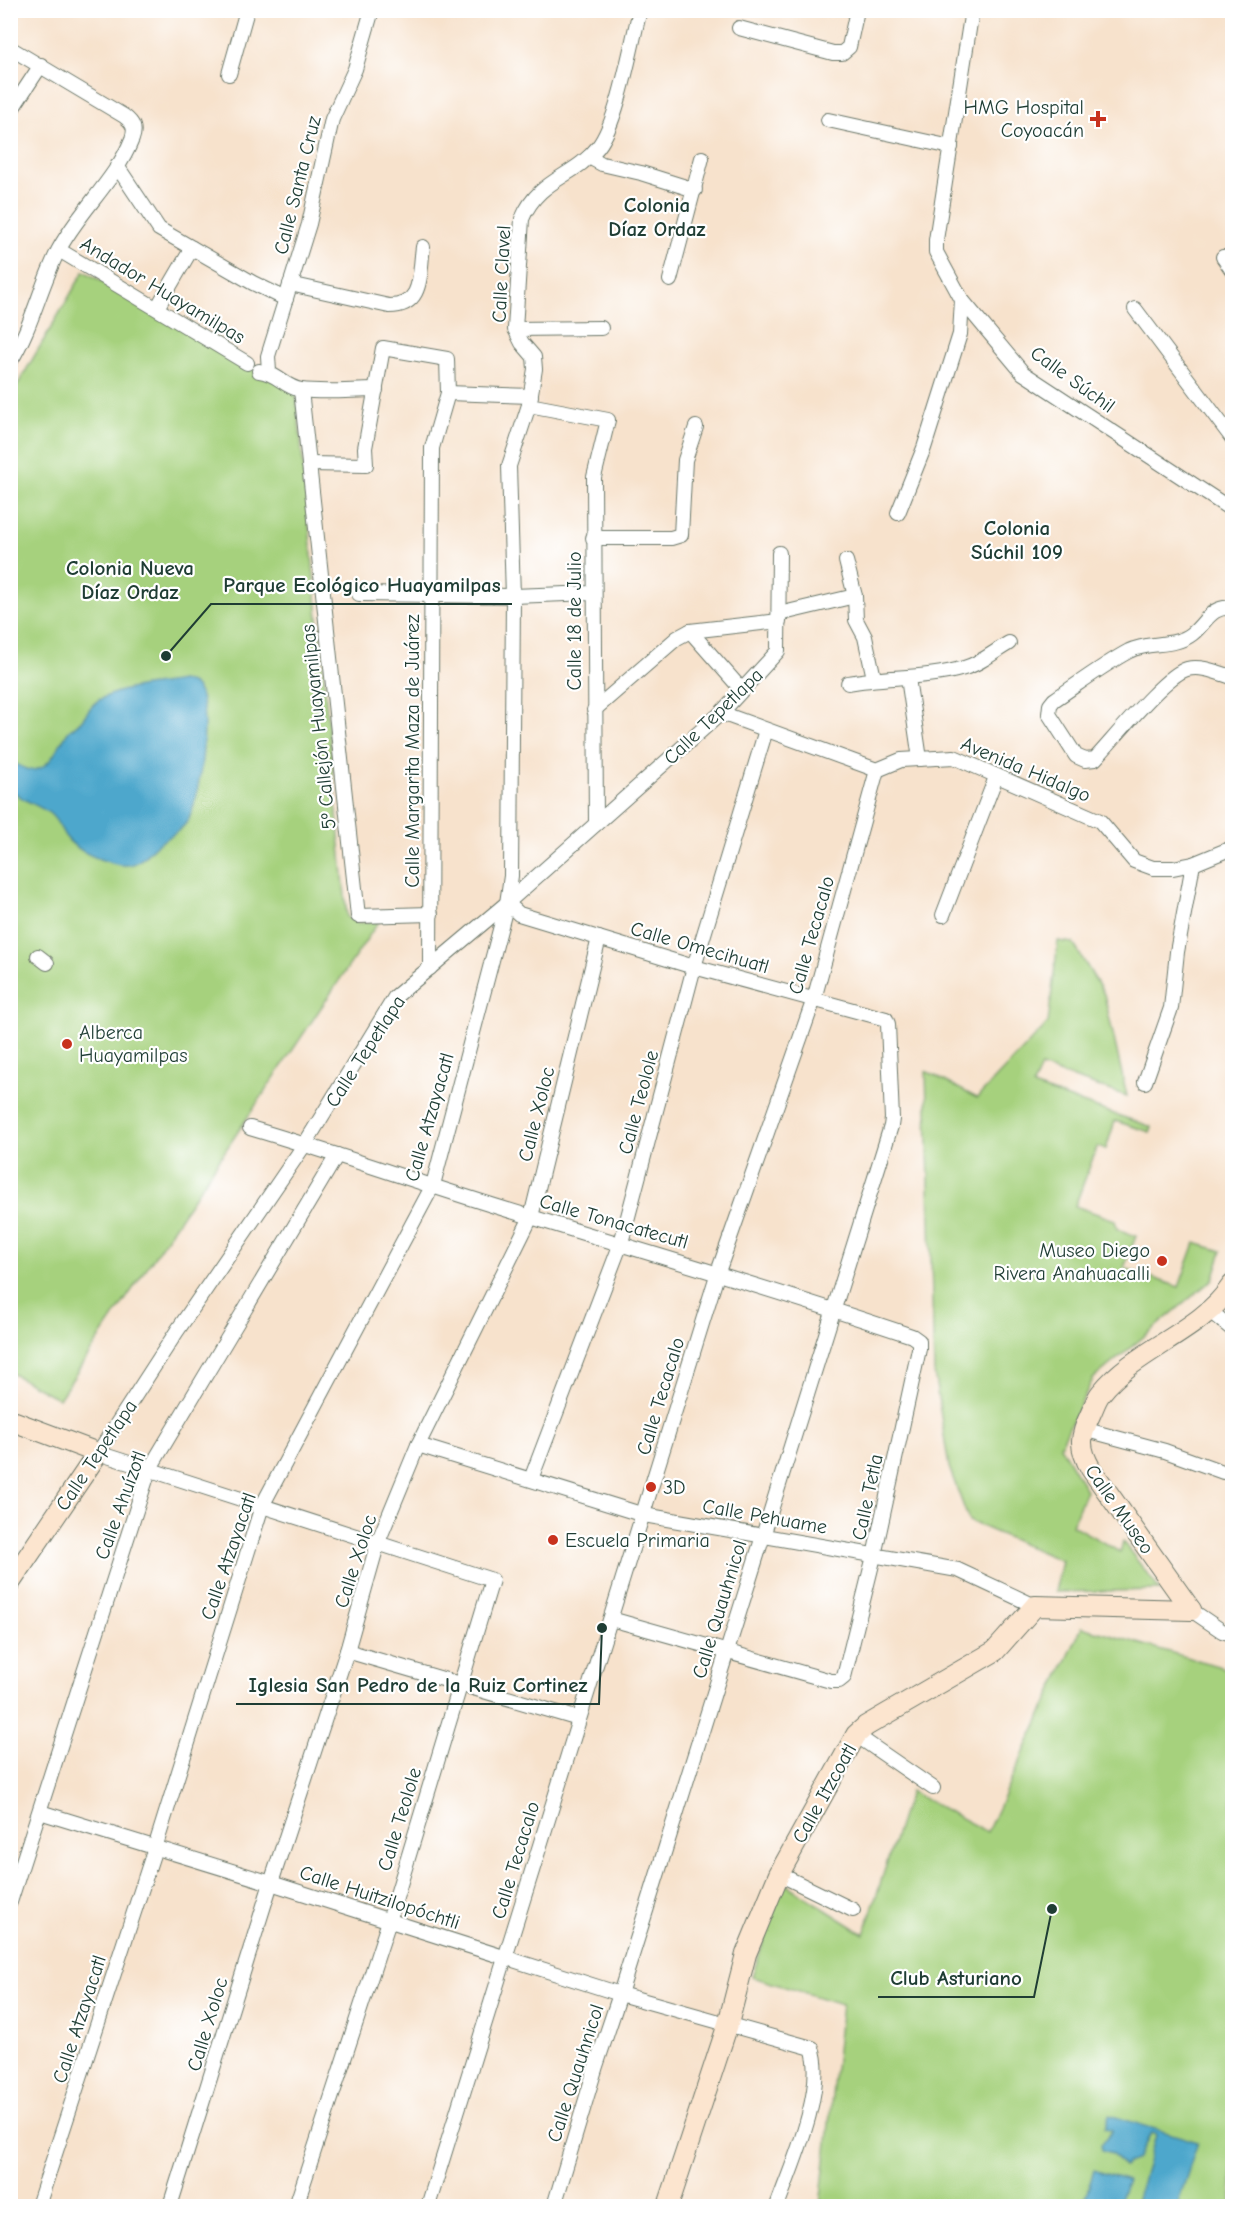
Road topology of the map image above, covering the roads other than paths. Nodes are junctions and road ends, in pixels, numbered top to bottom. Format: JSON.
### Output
{"nodes":[{"id":1,"x":247,"y":10,"type":"edge"},
{"id":2,"x":372,"y":10,"type":"edge"},
{"id":3,"x":640,"y":10,"type":"edge"},
{"id":4,"x":857,"y":10,"type":"edge"},
{"id":5,"x":972,"y":10,"type":"edge"},
{"id":6,"x":739,"y":28,"type":"dead end"},
{"id":7,"x":10,"y":48,"type":"edge"},
{"id":8,"x":41,"y":65,"type":"junction"},
{"id":9,"x":229,"y":74,"type":"dead end"},
{"id":10,"x":10,"y":112,"type":"edge"},
{"id":11,"x":828,"y":120,"type":"dead end"},
{"id":12,"x":951,"y":147,"type":"junction"},
{"id":13,"x":589,"y":157,"type":"junction"},
{"id":14,"x":702,"y":158,"type":"dead end"},
{"id":15,"x":117,"y":166,"type":"junction"},
{"id":16,"x":695,"y":190,"type":"junction"},
{"id":17,"x":423,"y":247,"type":"dead end"},
{"id":18,"x":192,"y":248,"type":"junction"},
{"id":19,"x":58,"y":250,"type":"junction"},
{"id":20,"x":1223,"y":256,"type":"dead end"},
{"id":21,"x":1233,"y":270,"type":"edge"},
{"id":22,"x":669,"y":280,"type":"dead end"},
{"id":23,"x":290,"y":284,"type":"junction"},
{"id":24,"x":285,"y":299,"type":"junction"},
{"id":25,"x":962,"y":300,"type":"junction"},
{"id":26,"x":157,"y":308,"type":"junction"},
{"id":27,"x":1135,"y":309,"type":"dead end"},
{"id":28,"x":601,"y":328,"type":"dead end"},
{"id":29,"x":515,"y":329,"type":"junction"},
{"id":30,"x":10,"y":362,"type":"edge"},
{"id":31,"x":247,"y":363,"type":"dead end"},
{"id":32,"x":301,"y":390,"type":"junction"},
{"id":33,"x":376,"y":390,"type":"junction"},
{"id":34,"x":448,"y":393,"type":"junction"},
{"id":35,"x":530,"y":401,"type":"junction"},
{"id":36,"x":696,"y":427,"type":"dead end"},
{"id":37,"x":1233,"y":438,"type":"edge"},
{"id":38,"x":309,"y":464,"type":"junction"},
{"id":39,"x":1233,"y":510,"type":"edge"},
{"id":40,"x":898,"y":513,"type":"dead end"},
{"id":41,"x":594,"y":538,"type":"junction"},
{"id":42,"x":779,"y":553,"type":"dead end"},
{"id":43,"x":846,"y":561,"type":"dead end"},
{"id":44,"x":593,"y":593,"type":"junction"},
{"id":45,"x":359,"y":594,"type":"dead end"},
{"id":46,"x":432,"y":596,"type":"junction"},
{"id":47,"x":513,"y":596,"type":"junction"},
{"id":48,"x":855,"y":596,"type":"junction"},
{"id":49,"x":1233,"y":608,"type":"edge"},
{"id":50,"x":779,"y":617,"type":"junction"},
{"id":51,"x":690,"y":631,"type":"junction"},
{"id":52,"x":1009,"y":643,"type":"dead end"},
{"id":53,"x":1233,"y":676,"type":"edge"},
{"id":54,"x":874,"y":678,"type":"junction"},
{"id":55,"x":908,"y":678,"type":"junction"},
{"id":56,"x":848,"y":683,"type":"dead end"},
{"id":57,"x":741,"y":689,"type":"junction"},
{"id":58,"x":594,"y":710,"type":"junction"},
{"id":59,"x":721,"y":713,"type":"junction"},
{"id":60,"x":766,"y":730,"type":"junction"},
{"id":61,"x":920,"y":759,"type":"junction"},
{"id":62,"x":877,"y":770,"type":"junction"},
{"id":63,"x":996,"y":777,"type":"junction"},
{"id":64,"x":596,"y":824,"type":"junction"},
{"id":65,"x":1233,"y":848,"type":"edge"},
{"id":66,"x":1193,"y":864,"type":"junction"},
{"id":67,"x":507,"y":903,"type":"junction"},
{"id":68,"x":430,"y":914,"type":"junction"},
{"id":69,"x":943,"y":915,"type":"dead end"},
{"id":70,"x":599,"y":938,"type":"junction"},
{"id":71,"x":694,"y":966,"type":"junction"},
{"id":72,"x":430,"y":968,"type":"junction"},
{"id":73,"x":814,"y":999,"type":"junction"},
{"id":74,"x":886,"y":1019,"type":"joint"},
{"id":75,"x":1145,"y":1082,"type":"dead end"},
{"id":76,"x":250,"y":1128,"type":"dead end"},
{"id":77,"x":305,"y":1144,"type":"junction"},
{"id":78,"x":337,"y":1155,"type":"junction"},
{"id":79,"x":433,"y":1185,"type":"junction"},
{"id":80,"x":531,"y":1217,"type":"junction"},
{"id":81,"x":621,"y":1243,"type":"junction"},
{"id":82,"x":718,"y":1272,"type":"junction"},
{"id":83,"x":1233,"y":1285,"type":"edge"},
{"id":84,"x":835,"y":1309,"type":"junction"},
{"id":85,"x":1210,"y":1311,"type":"junction"},
{"id":86,"x":1233,"y":1329,"type":"edge"},
{"id":87,"x":912,"y":1336,"type":"joint"},
{"id":88,"x":10,"y":1420,"type":"edge"},
{"id":89,"x":1083,"y":1429,"type":"junction"},
{"id":90,"x":418,"y":1445,"type":"junction"},
{"id":91,"x":98,"y":1453,"type":"junction"},
{"id":92,"x":149,"y":1470,"type":"junction"},
{"id":93,"x":1223,"y":1472,"type":"dead end"},
{"id":94,"x":531,"y":1479,"type":"junction"},
{"id":95,"x":262,"y":1506,"type":"junction"},
{"id":96,"x":644,"y":1515,"type":"junction"},
{"id":97,"x":762,"y":1536,"type":"junction"},
{"id":98,"x":378,"y":1542,"type":"junction"},
{"id":99,"x":874,"y":1556,"type":"junction"},
{"id":100,"x":10,"y":1583,"type":"edge"},
{"id":101,"x":1035,"y":1606,"type":"junction"},
{"id":102,"x":1191,"y":1610,"type":"junction"},
{"id":103,"x":611,"y":1619,"type":"junction"},
{"id":104,"x":1233,"y":1634,"type":"edge"},
{"id":105,"x":347,"y":1651,"type":"junction"},
{"id":106,"x":727,"y":1652,"type":"junction"},
{"id":107,"x":461,"y":1683,"type":"junction"},
{"id":108,"x":579,"y":1719,"type":"junction"},
{"id":109,"x":856,"y":1735,"type":"junction"},
{"id":110,"x":933,"y":1788,"type":"dead end"},
{"id":111,"x":40,"y":1812,"type":"junction"},
{"id":112,"x":154,"y":1848,"type":"junction"},
{"id":113,"x":779,"y":1874,"type":"junction"},
{"id":114,"x":271,"y":1883,"type":"junction"},
{"id":115,"x":10,"y":1902,"type":"edge"},
{"id":116,"x":853,"y":1910,"type":"dead end"},
{"id":117,"x":389,"y":1921,"type":"junction"},
{"id":118,"x":505,"y":1956,"type":"junction"},
{"id":119,"x":620,"y":1994,"type":"junction"},
{"id":120,"x":728,"y":2024,"type":"junction"},
{"id":121,"x":38,"y":2206,"type":"edge"},
{"id":122,"x":170,"y":2206,"type":"edge"},
{"id":123,"x":296,"y":2206,"type":"edge"},
{"id":124,"x":428,"y":2206,"type":"edge"},
{"id":125,"x":554,"y":2206,"type":"edge"},
{"id":126,"x":668,"y":2206,"type":"edge"},
{"id":127,"x":777,"y":2206,"type":"edge"}],
"edges":[{"from":1,"to":9,"type":"street"},
{"from":2,"to":23,"type":"street","name":"Calle Santa Cruz"},
{"from":3,"to":13,"type":"street","name":"Calle Clavel"},
{"from":4,"to":6,"type":"street"},
{"from":5,"to":12,"type":"street"},
{"from":7,"to":8,"type":"street"},
{"from":8,"to":10,"type":"street"},
{"from":8,"to":15,"type":"street"},
{"from":11,"to":12,"type":"street"},
{"from":12,"to":25,"type":"street","name":"Calle Súchil"},
{"from":13,"to":16,"type":"street"},
{"from":13,"to":29,"type":"street","name":"Calle Clavel"},
{"from":14,"to":16,"type":"street"},
{"from":15,"to":18,"type":"street"},
{"from":15,"to":19,"type":"street"},
{"from":16,"to":22,"type":"street"},
{"from":17,"to":23,"type":"street"},
{"from":18,"to":24,"type":"street"},
{"from":18,"to":26,"type":"street"},
{"from":19,"to":26,"type":"street","name":"Andador Huayamilpas"},
{"from":19,"to":30,"type":"street"},
{"from":20,"to":21,"type":"street"},
{"from":23,"to":24,"type":"street","name":"Calle Santa Cruz"},
{"from":24,"to":32,"type":"street","name":"Calle Santa Cruz"},
{"from":25,"to":39,"type":"street","name":"Calle Súchil"},
{"from":25,"to":40,"type":"street"},
{"from":26,"to":31,"type":"street","name":"Andador Huayamilpas"},
{"from":27,"to":37,"type":"street"},
{"from":28,"to":29,"type":"street"},
{"from":29,"to":35,"type":"street","name":"Calle Clavel"},
{"from":32,"to":33,"type":"street"},
{"from":32,"to":38,"type":"street","name":"5º Callejón Huayamilpas"},
{"from":33,"to":34,"type":"street","name":"Calle Margarita Maza de Juárez"},
{"from":33,"to":38,"type":"street"},
{"from":34,"to":35,"type":"street"},
{"from":34,"to":46,"type":"street","name":"Calle Margarita Maza de Juárez"},
{"from":35,"to":41,"type":"street","name":"Calle 18 de Julio"},
{"from":35,"to":47,"type":"street","name":"Calle Clavel"},
{"from":36,"to":41,"type":"street"},
{"from":38,"to":68,"type":"street","name":"5º Callejón Huayamilpas"},
{"from":41,"to":44,"type":"street","name":"Calle 18 de Julio"},
{"from":42,"to":50,"type":"street","name":"Calle Tepetlapa"},
{"from":43,"to":48,"type":"street"},
{"from":44,"to":47,"type":"street"},
{"from":44,"to":58,"type":"street","name":"Calle 18 de Julio"},
{"from":45,"to":46,"type":"street"},
{"from":46,"to":47,"type":"street"},
{"from":46,"to":68,"type":"street","name":"Calle Margarita Maza de Juárez"},
{"from":47,"to":67,"type":"street","name":"Calle Atzayacatl"},
{"from":48,"to":50,"type":"street"},
{"from":48,"to":54,"type":"street"},
{"from":49,"to":53,"type":"street"},
{"from":50,"to":51,"type":"street"},
{"from":50,"to":57,"type":"street","name":"Calle Tepetlapa"},
{"from":51,"to":57,"type":"street"},
{"from":51,"to":58,"type":"street"},
{"from":52,"to":55,"type":"street"},
{"from":54,"to":55,"type":"street"},
{"from":54,"to":56,"type":"street"},
{"from":55,"to":61,"type":"street"},
{"from":57,"to":59,"type":"street","name":"Calle Tepetlapa"},
{"from":58,"to":64,"type":"street","name":"Calle 18 de Julio"},
{"from":59,"to":60,"type":"street"},
{"from":59,"to":64,"type":"street","name":"Calle Tepetlapa"},
{"from":60,"to":62,"type":"street"},
{"from":60,"to":71,"type":"street","name":"Calle Teolole"},
{"from":61,"to":62,"type":"street","name":"Avenida Hidalgo"},
{"from":61,"to":63,"type":"street","name":"Avenida Hidalgo"},
{"from":62,"to":73,"type":"street","name":"Calle Tecacalo"},
{"from":63,"to":66,"type":"street","name":"Avenida Hidalgo"},
{"from":63,"to":69,"type":"street"},
{"from":64,"to":67,"type":"street","name":"Calle Tepetlapa"},
{"from":65,"to":66,"type":"street","name":"Avenida Hidalgo"},
{"from":66,"to":75,"type":"street"},
{"from":67,"to":70,"type":"street","name":"Calle Omecihuatl"},
{"from":67,"to":72,"type":"street","name":"Calle Tepetlapa"},
{"from":67,"to":79,"type":"street","name":"Calle Atzayacatl"},
{"from":68,"to":72,"type":"street","name":"Calle Margarita Maza de Juárez"},
{"from":70,"to":71,"type":"street","name":"Calle Omecihuatl"},
{"from":70,"to":80,"type":"street","name":"Calle Xoloc"},
{"from":71,"to":73,"type":"street","name":"Calle Omecihuatl"},
{"from":71,"to":81,"type":"street","name":"Calle Teolole"},
{"from":72,"to":77,"type":"street","name":"Calle Tepetlapa"},
{"from":73,"to":74,"type":"street","name":"Calle Omecihuatl"},
{"from":73,"to":82,"type":"street","name":"Calle Tecacalo"},
{"from":74,"to":84,"type":"street","name":"Calle Quauhnicol"},
{"from":76,"to":77,"type":"street","name":"Calle Tonacatecutl"},
{"from":77,"to":78,"type":"street","name":"Calle Tonacatecutl"},
{"from":77,"to":91,"type":"street","name":"Calle Tepetlapa"},
{"from":78,"to":79,"type":"street","name":"Calle Tonacatecutl"},
{"from":78,"to":92,"type":"street","name":"Calle Ahuízotl"},
{"from":79,"to":80,"type":"street","name":"Calle Tonacatecutl"},
{"from":79,"to":95,"type":"street","name":"Calle Atzayacatl"},
{"from":80,"to":81,"type":"street","name":"Calle Tonacatecutl"},
{"from":80,"to":90,"type":"street","name":"Calle Xoloc"},
{"from":81,"to":82,"type":"street","name":"Calle Tonacatecutl"},
{"from":81,"to":94,"type":"street","name":"Calle Teolole"},
{"from":82,"to":84,"type":"street","name":"Calle Tonacatecutl"},
{"from":82,"to":96,"type":"street","name":"Calle Tecacalo"},
{"from":83,"to":85,"type":"street","name":"Calle Museo"},
{"from":84,"to":87,"type":"street","name":"Calle Tonacatecutl"},
{"from":84,"to":97,"type":"street","name":"Calle Quauhnicol"},
{"from":85,"to":86,"type":"street"},
{"from":85,"to":89,"type":"street","name":"Calle Museo"},
{"from":87,"to":99,"type":"street","name":"Calle Tetla"},
{"from":88,"to":91,"type":"street"},
{"from":89,"to":93,"type":"street"},
{"from":89,"to":102,"type":"street","name":"Calle Museo"},
{"from":90,"to":94,"type":"street","name":"Calle Pehuame"},
{"from":90,"to":98,"type":"street","name":"Calle Xoloc"},
{"from":91,"to":92,"type":"street"},
{"from":91,"to":100,"type":"street","name":"Calle Tepetlapa"},
{"from":92,"to":95,"type":"street"},
{"from":92,"to":111,"type":"street","name":"Calle Ahuízotl"},
{"from":94,"to":96,"type":"street","name":"Calle Pehuame"},
{"from":95,"to":98,"type":"street"},
{"from":95,"to":112,"type":"street","name":"Calle Atzayacatl"},
{"from":96,"to":97,"type":"street","name":"Calle Pehuame"},
{"from":96,"to":103,"type":"street","name":"Calle Tecacalo"},
{"from":97,"to":99,"type":"street","name":"Calle Pehuame"},
{"from":97,"to":106,"type":"street","name":"Calle Quauhnicol"},
{"from":98,"to":105,"type":"street","name":"Calle Xoloc"},
{"from":98,"to":107,"type":"street","name":"Calle Teolole"},
{"from":99,"to":101,"type":"street","name":"Calle Pehuame"},
{"from":99,"to":106,"type":"street","name":"Calle Tetla"},
{"from":101,"to":102,"type":"street"},
{"from":101,"to":109,"type":"street","name":"Calle Itzcoatl"},
{"from":102,"to":104,"type":"street"},
{"from":103,"to":106,"type":"street"},
{"from":103,"to":108,"type":"street","name":"Calle Tecacalo"},
{"from":105,"to":107,"type":"street"},
{"from":105,"to":114,"type":"street","name":"Calle Xoloc"},
{"from":106,"to":119,"type":"street","name":"Calle Quauhnicol"},
{"from":107,"to":108,"type":"street"},
{"from":107,"to":117,"type":"street","name":"Calle Teolole"},
{"from":108,"to":118,"type":"street","name":"Calle Tecacalo"},
{"from":109,"to":110,"type":"street"},
{"from":109,"to":113,"type":"street","name":"Calle Itzcoatl"},
{"from":111,"to":112,"type":"street","name":"Calle Huitzilopóchtli"},
{"from":111,"to":115,"type":"street","name":"Calle Ahuízotl"},
{"from":112,"to":114,"type":"street","name":"Calle Huitzilopóchtli"},
{"from":112,"to":121,"type":"street","name":"Calle Atzayacatl"},
{"from":113,"to":116,"type":"street"},
{"from":113,"to":120,"type":"street","name":"Calle Itzcoatl"},
{"from":114,"to":117,"type":"street","name":"Calle Huitzilopóchtli"},
{"from":114,"to":122,"type":"street","name":"Calle Xoloc"},
{"from":117,"to":118,"type":"street","name":"Calle Huitzilopóchtli"},
{"from":117,"to":123,"type":"street","name":"Calle Teolole"},
{"from":118,"to":119,"type":"street","name":"Calle Huitzilopóchtli"},
{"from":118,"to":124,"type":"street","name":"Calle Tecacalo"},
{"from":119,"to":120,"type":"street","name":"Calle Huitzilopóchtli"},
{"from":119,"to":125,"type":"street","name":"Calle Quauhnicol"},
{"from":120,"to":126,"type":"street","name":"Calle Itzcoatl"},
{"from":120,"to":127,"type":"street","name":"Calle Huitzilopóchtli"}]}
